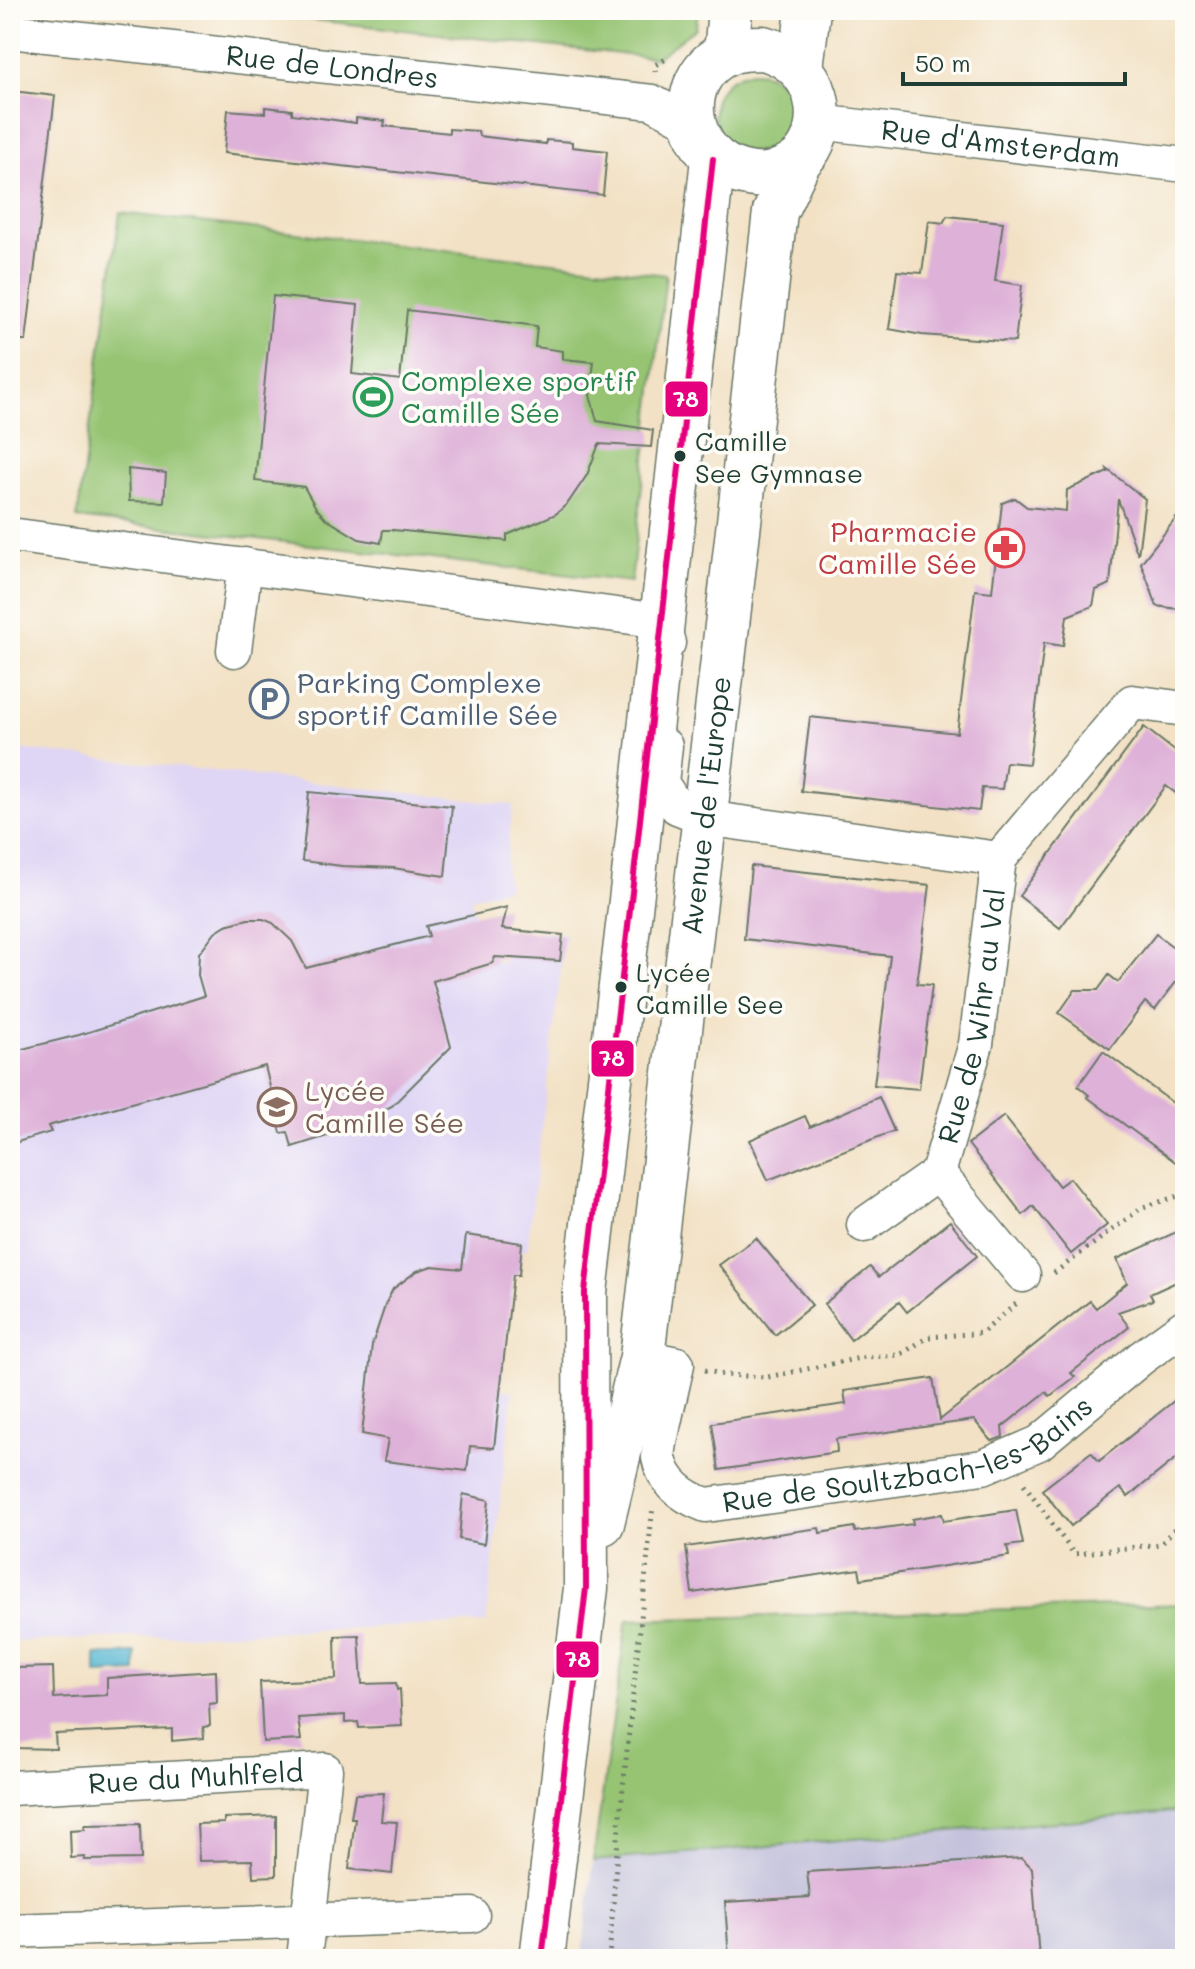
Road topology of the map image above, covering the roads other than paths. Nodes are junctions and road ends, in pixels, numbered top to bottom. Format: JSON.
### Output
{"nodes":[{"id":1,"x":730,"y":10,"type":"edge"},
{"id":2,"x":808,"y":10,"type":"edge"},
{"id":3,"x":10,"y":31,"type":"edge"},
{"id":4,"x":726,"y":54,"type":"junction"},
{"id":5,"x":801,"y":68,"type":"junction"},
{"id":6,"x":818,"y":122,"type":"junction"},
{"id":7,"x":701,"y":124,"type":"junction"},
{"id":8,"x":797,"y":165,"type":"junction"},
{"id":9,"x":1185,"y":165,"type":"edge"},
{"id":10,"x":10,"y":535,"type":"edge"},
{"id":11,"x":245,"y":565,"type":"junction"},
{"id":12,"x":662,"y":621,"type":"junction"},
{"id":13,"x":234,"y":650,"type":"dead end"},
{"id":14,"x":1185,"y":709,"type":"edge"},
{"id":15,"x":705,"y":818,"type":"junction"},
{"id":16,"x":999,"y":859,"type":"junction"},
{"id":17,"x":938,"y":1173,"type":"junction"},
{"id":18,"x":864,"y":1225,"type":"dead end"},
{"id":19,"x":1028,"y":1282,"type":"road end"},
{"id":20,"x":1185,"y":1326,"type":"edge"},
{"id":21,"x":660,"y":1360,"type":"junction"},
{"id":22,"x":586,"y":1588,"type":"junction"},
{"id":23,"x":10,"y":1788,"type":"edge"},
{"id":24,"x":472,"y":1915,"type":"dead end"},
{"id":25,"x":308,"y":1921,"type":"junction"},
{"id":26,"x":10,"y":1931,"type":"edge"},
{"id":27,"x":304,"y":1959,"type":"edge"},
{"id":28,"x":542,"y":1959,"type":"edge"}],
"edges":[{"from":1,"to":4,"type":"main road"},
{"from":2,"to":5,"type":"main road"},
{"from":3,"to":7,"type":"street","name":"Rue de Londres"},
{"from":4,"to":5,"type":"main road"},
{"from":4,"to":7,"type":"main road"},
{"from":5,"to":6,"type":"main road"},
{"from":6,"to":8,"type":"main road"},
{"from":6,"to":9,"type":"street","name":"Rue d'Amsterdam"},
{"from":7,"to":8,"type":"main road"},
{"from":7,"to":12,"type":"main road","name":"Avenue de l'Europe"},
{"from":8,"to":15,"type":"main road","name":"Avenue de l'Europe"},
{"from":10,"to":11,"type":"street"},
{"from":11,"to":12,"type":"street"},
{"from":11,"to":13,"type":"street"},
{"from":12,"to":15,"type":"street"},
{"from":12,"to":22,"type":"main road","name":"Avenue de l'Europe"},
{"from":14,"to":16,"type":"street"},
{"from":15,"to":16,"type":"street"},
{"from":15,"to":21,"type":"main road","name":"Avenue de l'Europe"},
{"from":16,"to":17,"type":"street","name":"Rue de Wihr au Val"},
{"from":17,"to":18,"type":"street","name":"Rue de Wihr au Val"},
{"from":17,"to":19,"type":"street","name":"Rue de Wihr au Val"},
{"from":20,"to":21,"type":"street","name":"Rue de Soultzbach-les-Bains"},
{"from":21,"to":22,"type":"main road","name":"Avenue de l'Europe"},
{"from":22,"to":28,"type":"main road","name":"Avenue de l'Europe"},
{"from":23,"to":25,"type":"street","name":"Rue du Muhlfeld"},
{"from":24,"to":25,"type":"street"},
{"from":25,"to":26,"type":"street"},
{"from":25,"to":27,"type":"street","name":"Rue du Muhlfeld"}]}
